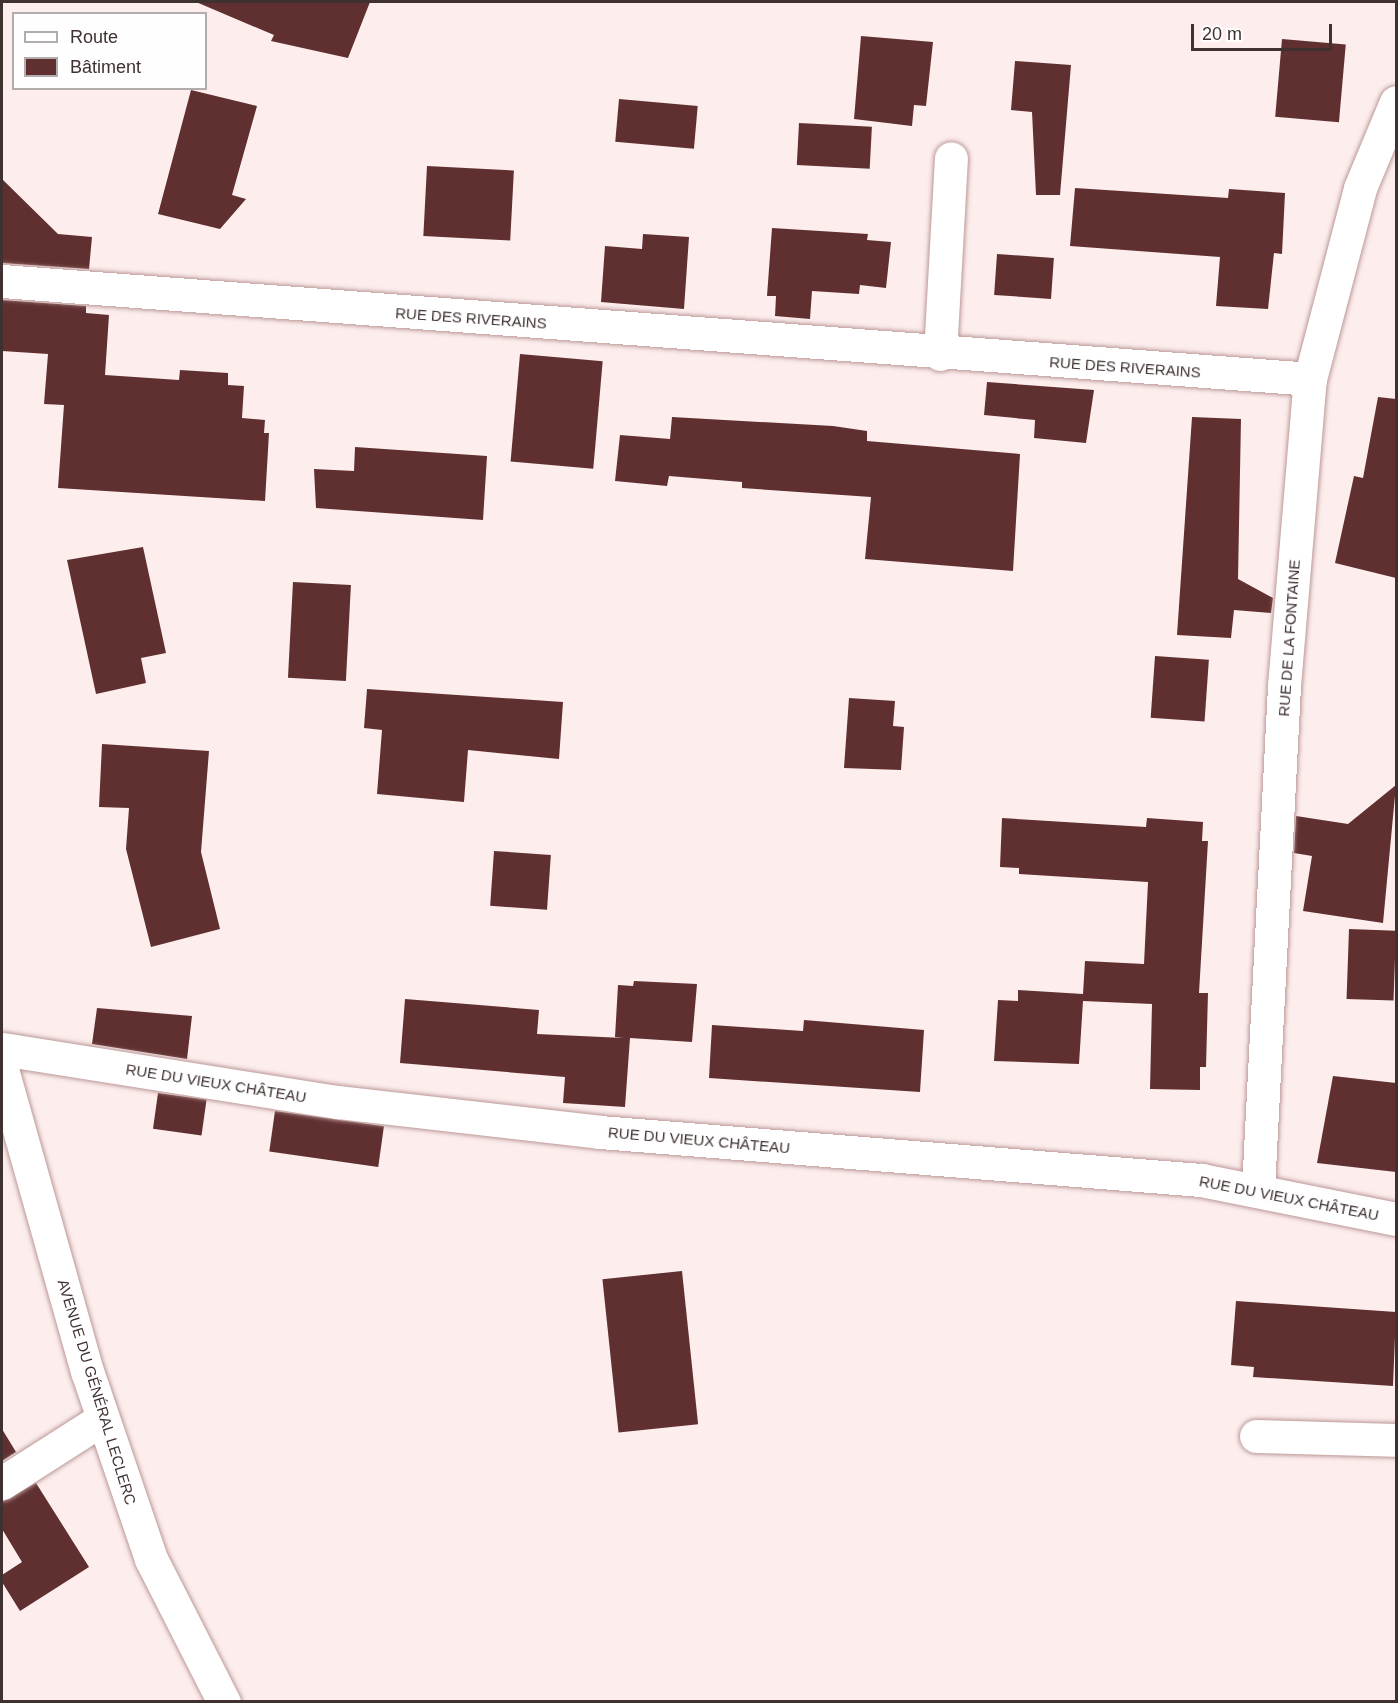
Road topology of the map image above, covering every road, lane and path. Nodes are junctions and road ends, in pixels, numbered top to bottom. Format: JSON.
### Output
{"nodes":[{"id":1,"x":1396,"y":102,"type":"edge"},
{"id":2,"x":951,"y":158,"type":"dead end"},
{"id":3,"x":2,"y":281,"type":"edge"},
{"id":4,"x":940,"y":354,"type":"junction"},
{"id":5,"x":1310,"y":379,"type":"junction"},
{"id":6,"x":2,"y":1049,"type":"edge"},
{"id":7,"x":2,"y":1069,"type":"edge"},
{"id":8,"x":1258,"y":1189,"type":"junction"},
{"id":9,"x":1396,"y":1219,"type":"edge"},
{"id":10,"x":102,"y":1419,"type":"junction"},
{"id":11,"x":1256,"y":1436,"type":"dead end"},
{"id":12,"x":1396,"y":1440,"type":"edge"},
{"id":13,"x":2,"y":1483,"type":"edge"},
{"id":14,"x":224,"y":1701,"type":"edge"}],
"edges":[{"from":1,"to":5,"type":"street","name":"RUE DE LA FONTAINE"},
{"from":2,"to":4,"type":"street"},
{"from":3,"to":4,"type":"street","name":"RUE DES RIVERAINS"},
{"from":4,"to":5,"type":"street","name":"RUE DES RIVERAINS"},
{"from":5,"to":8,"type":"street","name":"RUE DE LA FONTAINE"},
{"from":6,"to":8,"type":"street","name":"RUE DU VIEUX CHÂTEAU"},
{"from":7,"to":10,"type":"street","name":"AVENUE DU GÉNÉRAL LECLERC"},
{"from":8,"to":9,"type":"street","name":"RUE DU VIEUX CHÂTEAU"},
{"from":10,"to":13,"type":"street"},
{"from":10,"to":14,"type":"street","name":"AVENUE DU GÉNÉRAL LECLERC"},
{"from":11,"to":12,"type":"street"}]}
